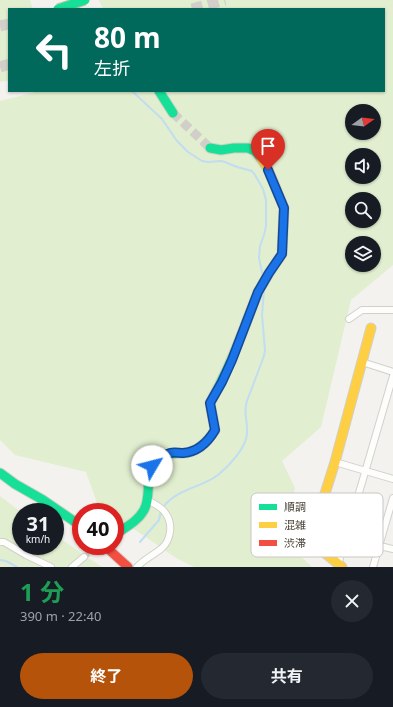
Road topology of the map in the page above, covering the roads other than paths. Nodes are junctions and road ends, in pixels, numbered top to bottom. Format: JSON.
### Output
{"nodes":[{"id":1,"x":61,"y":0,"type":"edge"},
{"id":2,"x":86,"y":0,"type":"edge"},
{"id":3,"x":61,"y":8,"type":"edge"},
{"id":4,"x":70,"y":8,"type":"edge"},
{"id":5,"x":160,"y":92,"type":"edge"},
{"id":6,"x":173,"y":113,"type":"tunnel mouth"},
{"id":7,"x":210,"y":148,"type":"tunnel mouth"},
{"id":8,"x":393,"y":310,"type":"edge"},
{"id":9,"x":349,"y":320,"type":"dead end"},
{"id":10,"x":371,"y":328,"type":"dead end"},
{"id":11,"x":362,"y":362,"type":"junction"},
{"id":12,"x":393,"y":372,"type":"edge"},
{"id":13,"x":393,"y":376,"type":"edge"},
{"id":14,"x":335,"y":462,"type":"junction"},
{"id":15,"x":366,"y":471,"type":"junction"},
{"id":16,"x":0,"y":473,"type":"edge"},
{"id":17,"x":393,"y":479,"type":"edge"},
{"id":18,"x":325,"y":493,"type":"edge"},
{"id":19,"x":360,"y":493,"type":"edge"},
{"id":20,"x":393,"y":498,"type":"edge"},
{"id":21,"x":149,"y":501,"type":"junction"},
{"id":22,"x":391,"y":512,"type":"edge"},
{"id":23,"x":72,"y":520,"type":"edge"},
{"id":24,"x":124,"y":529,"type":"edge"},
{"id":25,"x":383,"y":537,"type":"edge"},
{"id":26,"x":0,"y":542,"type":"edge"},
{"id":27,"x":383,"y":547,"type":"edge"},
{"id":28,"x":393,"y":549,"type":"edge"},
{"id":29,"x":115,"y":555,"type":"edge"},
{"id":30,"x":84,"y":557,"type":"tunnel mouth"},
{"id":31,"x":329,"y":557,"type":"edge"},
{"id":32,"x":376,"y":557,"type":"edge"},
{"id":33,"x":340,"y":566,"type":"edge"},
{"id":34,"x":51,"y":567,"type":"edge"},
{"id":35,"x":72,"y":567,"type":"edge"},
{"id":36,"x":128,"y":567,"type":"edge"},
{"id":37,"x":137,"y":567,"type":"edge"},
{"id":38,"x":373,"y":567,"type":"edge"}],
"edges":[{"from":1,"to":4,"type":"street"},
{"from":2,"to":3,"type":"main road","bridge":true},
{"from":5,"to":6,"type":"main road"},
{"from":7,"to":21,"type":"main road"},
{"from":8,"to":9,"type":"street"},
{"from":10,"to":11,"type":"main road"},
{"from":11,"to":12,"type":"street"},
{"from":11,"to":14,"type":"main road"},
{"from":13,"to":15,"type":"street"},
{"from":14,"to":15,"type":"street"},
{"from":14,"to":18,"type":"main road"},
{"from":15,"to":17,"type":"street"},
{"from":15,"to":19,"type":"street"},
{"from":16,"to":23,"type":"main road"},
{"from":20,"to":22,"type":"street"},
{"from":21,"to":24,"type":"main road"},
{"from":21,"to":37,"type":"street"},
{"from":22,"to":25,"type":"street"},
{"from":26,"to":34,"type":"street"},
{"from":27,"to":28,"type":"street"},
{"from":29,"to":36,"type":"main road"},
{"from":30,"to":35,"type":"street"},
{"from":31,"to":33,"type":"main road"},
{"from":32,"to":38,"type":"street"}]}
